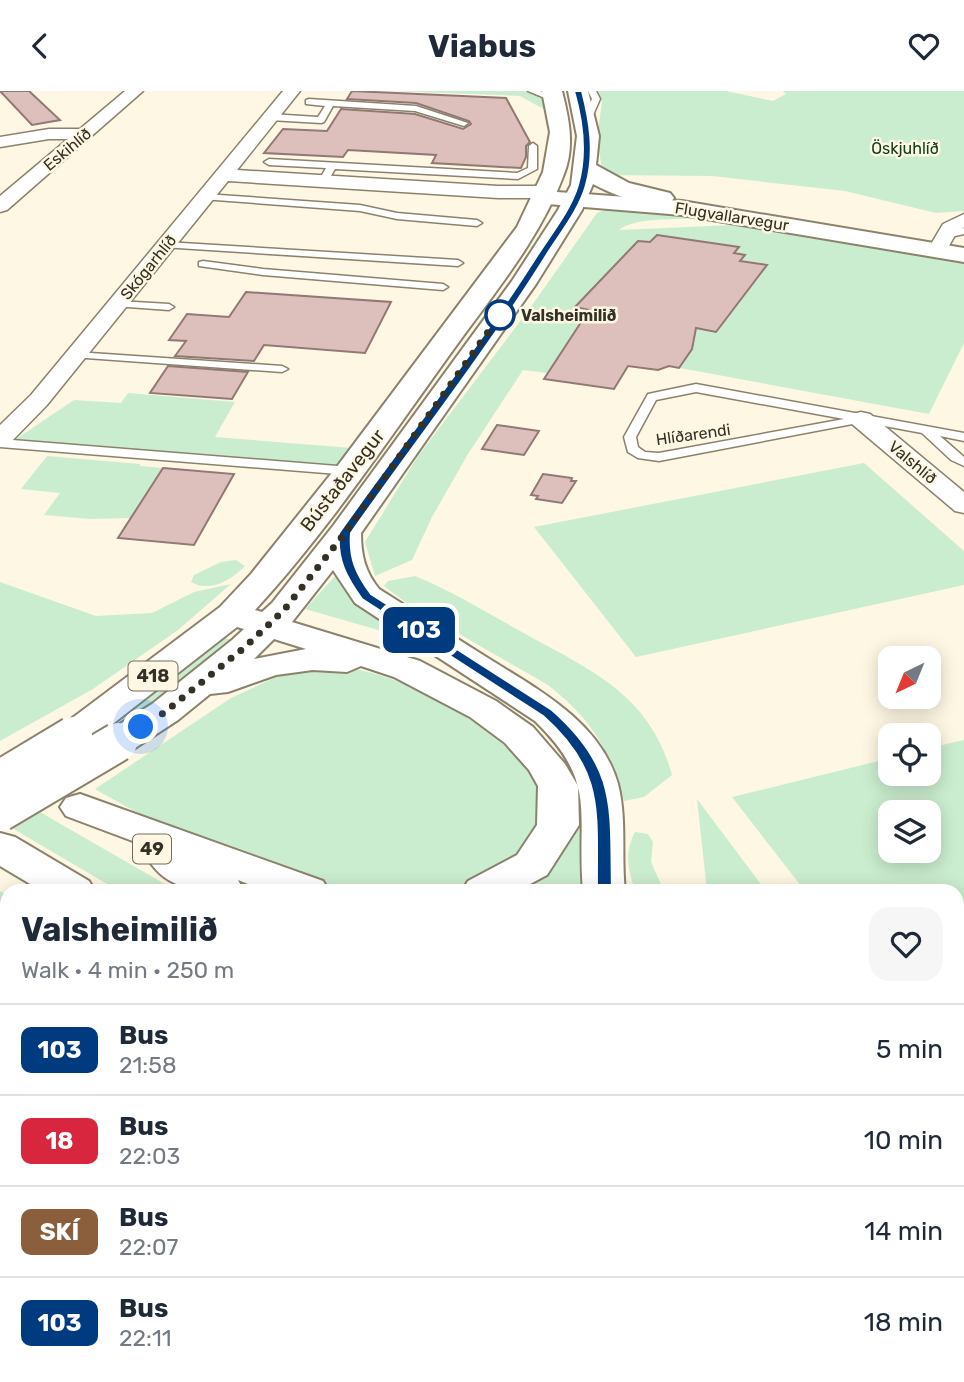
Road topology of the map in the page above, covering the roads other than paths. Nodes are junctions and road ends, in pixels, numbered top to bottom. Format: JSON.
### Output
{"nodes":[{"id":1,"x":135,"y":91,"type":"edge"},
{"id":2,"x":532,"y":91,"type":"edge"},
{"id":3,"x":578,"y":91,"type":"edge"},
{"id":4,"x":592,"y":91,"type":"edge"},
{"id":5,"x":554,"y":95,"type":"edge"},
{"id":6,"x":288,"y":96,"type":"edge"},
{"id":7,"x":348,"y":96,"type":"dead end"},
{"id":8,"x":309,"y":102,"type":"junction"},
{"id":9,"x":330,"y":104,"type":"junction"},
{"id":10,"x":270,"y":117,"type":"junction"},
{"id":11,"x":586,"y":121,"type":"junction"},
{"id":12,"x":464,"y":123,"type":"dead end"},
{"id":13,"x":85,"y":134,"type":"junction"},
{"id":14,"x":0,"y":142,"type":"edge"},
{"id":15,"x":533,"y":146,"type":"dead end"},
{"id":16,"x":270,"y":162,"type":"dead end"},
{"id":17,"x":586,"y":168,"type":"junction"},
{"id":18,"x":328,"y":174,"type":"junction"},
{"id":19,"x":222,"y":176,"type":"junction"},
{"id":20,"x":561,"y":196,"type":"junction"},
{"id":21,"x":205,"y":197,"type":"junction"},
{"id":22,"x":662,"y":198,"type":"junction"},
{"id":23,"x":0,"y":206,"type":"edge"},
{"id":24,"x":964,"y":220,"type":"edge"},
{"id":25,"x":477,"y":223,"type":"dead end"},
{"id":26,"x":964,"y":231,"type":"edge"},
{"id":27,"x":964,"y":239,"type":"edge"},
{"id":28,"x":940,"y":244,"type":"junction"},
{"id":29,"x":166,"y":245,"type":"junction"},
{"id":30,"x":964,"y":249,"type":"edge"},
{"id":31,"x":964,"y":255,"type":"edge"},
{"id":32,"x":458,"y":263,"type":"dead end"},
{"id":33,"x":203,"y":264,"type":"dead end"},
{"id":34,"x":443,"y":286,"type":"dead end"},
{"id":35,"x":118,"y":304,"type":"junction"},
{"id":36,"x":169,"y":307,"type":"dead end"},
{"id":37,"x":76,"y":355,"type":"junction"},
{"id":38,"x":282,"y":369,"type":"dead end"},
{"id":39,"x":861,"y":419,"type":"junction"},
{"id":40,"x":927,"y":431,"type":"junction"},
{"id":41,"x":964,"y":437,"type":"edge"},
{"id":42,"x":0,"y":441,"type":"edge"},
{"id":43,"x":964,"y":462,"type":"edge"},
{"id":44,"x":351,"y":471,"type":"junction"},
{"id":45,"x":964,"y":505,"type":"edge"},
{"id":46,"x":345,"y":533,"type":"junction"},
{"id":47,"x":258,"y":612,"type":"junction"},
{"id":48,"x":491,"y":677,"type":"junction"},
{"id":49,"x":441,"y":685,"type":"junction"},
{"id":50,"x":165,"y":712,"type":"junction"},
{"id":51,"x":16,"y":779,"type":"edge"},
{"id":52,"x":80,"y":807,"type":"junction"},
{"id":53,"x":0,"y":812,"type":"edge"},
{"id":54,"x":0,"y":847,"type":"edge"},
{"id":55,"x":62,"y":884,"type":"edge"},
{"id":56,"x":211,"y":884,"type":"edge"},
{"id":57,"x":289,"y":884,"type":"edge"},
{"id":58,"x":496,"y":884,"type":"edge"},
{"id":59,"x":604,"y":884,"type":"edge"}],
"edges":[{"from":1,"to":13,"type":"street","name":"Eskihlíð"},
{"from":2,"to":5,"type":"lane"},
{"from":3,"to":11,"type":"main road","name":"Bústaðavegur","number":"418"},
{"from":4,"to":11,"type":"lane"},
{"from":5,"to":20,"type":"main road","name":"Bústaðavegur","number":"418"},
{"from":6,"to":8,"type":"lane"},
{"from":6,"to":10,"type":"street","name":"Skógarhlíð"},
{"from":7,"to":8,"type":"lane"},
{"from":8,"to":9,"type":"lane"},
{"from":9,"to":10,"type":"lane"},
{"from":9,"to":12,"type":"lane"},
{"from":10,"to":19,"type":"street","name":"Skógarhlíð"},
{"from":11,"to":17,"type":"main road","name":"Bústaðavegur","number":"418"},
{"from":13,"to":14,"type":"street"},
{"from":13,"to":23,"type":"street","name":"Eskihlíð"},
{"from":15,"to":18,"type":"lane"},
{"from":16,"to":18,"type":"lane"},
{"from":17,"to":20,"type":"main road","name":"Bústaðavegur","number":"418"},
{"from":17,"to":22,"type":"main road"},
{"from":18,"to":19,"type":"street","name":"Flugvallarvegur"},
{"from":18,"to":20,"type":"street","name":"Flugvallarvegur"},
{"from":19,"to":21,"type":"street","name":"Skógarhlíð"},
{"from":20,"to":22,"type":"main road","name":"Flugvallarvegur"},
{"from":20,"to":28,"type":"main road","name":"Flugvallarvegur"},
{"from":20,"to":44,"type":"main road","name":"Bústaðavegur","number":"418"},
{"from":20,"to":46,"type":"main road","name":"Bústaðavegur","number":"418"},
{"from":21,"to":25,"type":"lane"},
{"from":21,"to":29,"type":"street","name":"Skógarhlíð"},
{"from":22,"to":28,"type":"main road","name":"Flugvallarvegur"},
{"from":24,"to":28,"type":"street"},
{"from":26,"to":28,"type":"lane"},
{"from":27,"to":28,"type":"lane"},
{"from":28,"to":30,"type":"main road","name":"Flugvallarvegur"},
{"from":28,"to":31,"type":"main road","name":"Flugvallarvegur"},
{"from":29,"to":32,"type":"lane"},
{"from":29,"to":35,"type":"street","name":"Skógarhlíð"},
{"from":33,"to":34,"type":"lane"},
{"from":35,"to":36,"type":"lane"},
{"from":35,"to":37,"type":"street","name":"Skógarhlíð"},
{"from":37,"to":38,"type":"lane"},
{"from":37,"to":42,"type":"street","name":"Skógarhlíð"},
{"from":39,"to":39,"type":"lane","name":"Hlíðarendi"},
{"from":39,"to":40,"type":"lane","name":"Hlíðarendi"},
{"from":39,"to":45,"type":"street","name":"Valshlíð"},
{"from":40,"to":41,"type":"lane","name":"Hlíðarendi"},
{"from":40,"to":43,"type":"lane"},
{"from":42,"to":44,"type":"lane"},
{"from":44,"to":47,"type":"main road","name":"Bústaðavegur","number":"418"},
{"from":46,"to":47,"type":"main road","name":"Bústaðavegur","number":"418"},
{"from":46,"to":48,"type":"main road"},
{"from":47,"to":48,"type":"main road"},
{"from":47,"to":49,"type":"main road"},
{"from":47,"to":50,"type":"main road","name":"Bústaðavegur","number":"418"},
{"from":47,"to":51,"type":"main road","name":"Bústaðavegur","number":"418","bridge":true},
{"from":48,"to":59,"type":"main road"},
{"from":49,"to":50,"type":"main road"},
{"from":49,"to":58,"type":"main road"},
{"from":50,"to":53,"type":"main road","name":"Bústaðavegur","number":"418","bridge":true},
{"from":51,"to":52,"type":"main road","number":"49"},
{"from":52,"to":56,"type":"main road","number":"49"},
{"from":52,"to":57,"type":"main road"},
{"from":54,"to":55,"type":"main road"}]}
